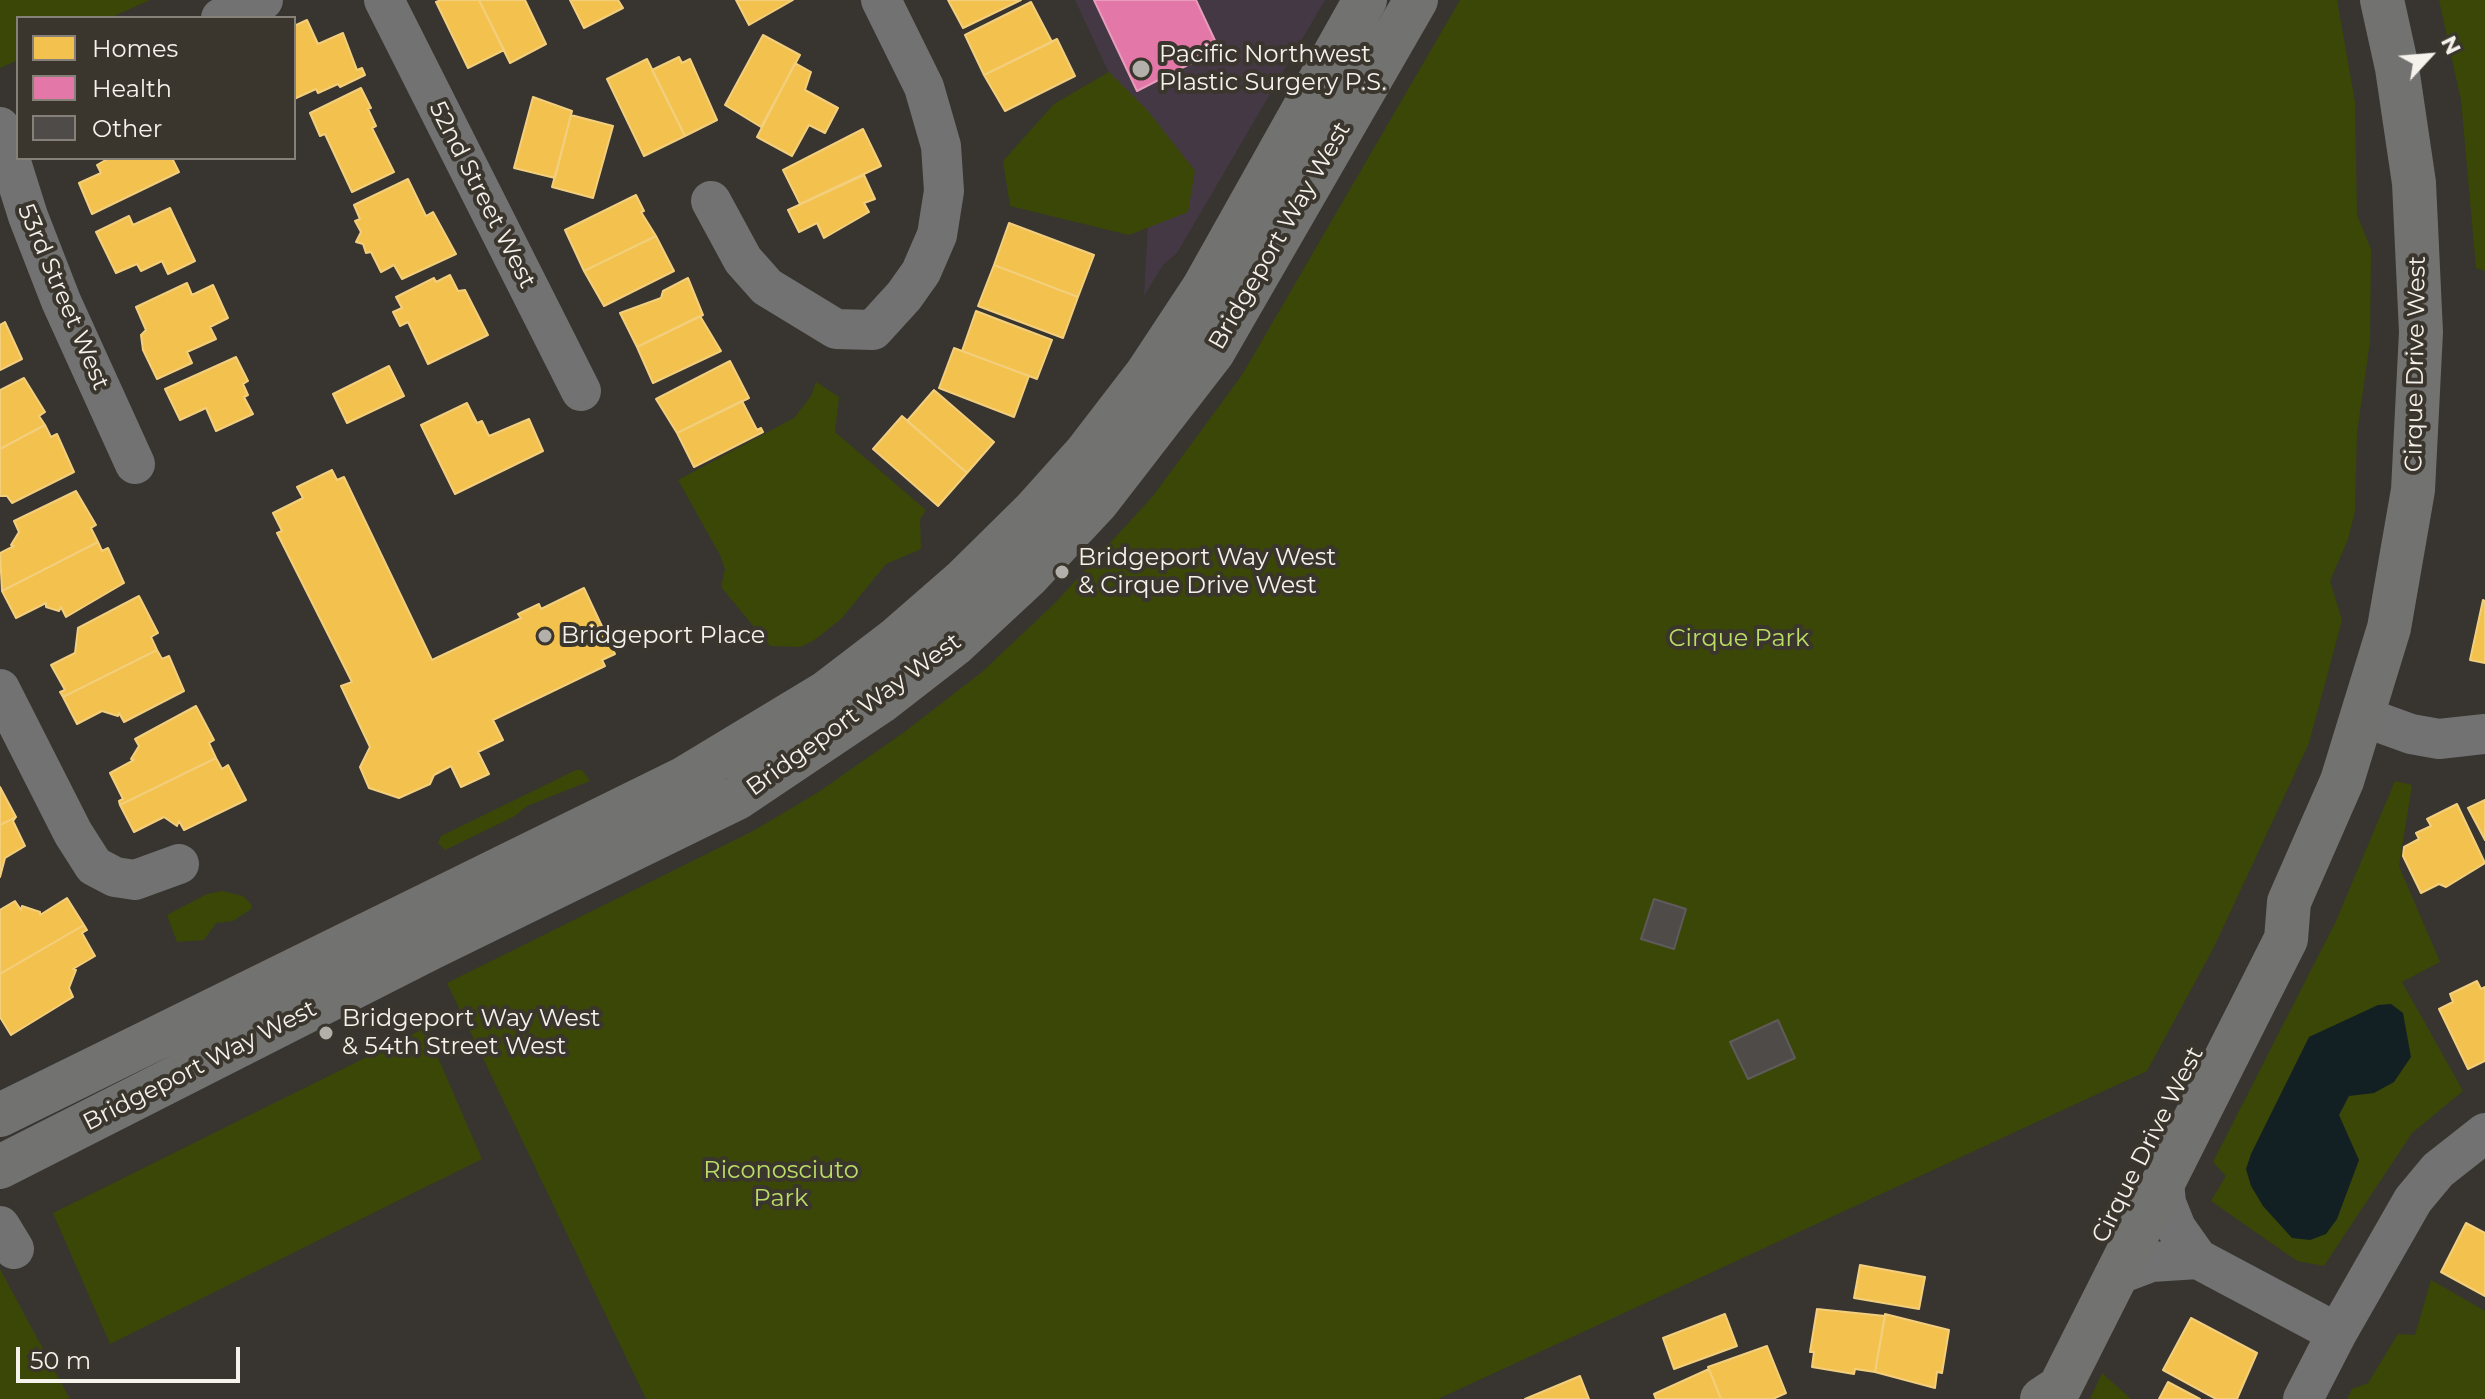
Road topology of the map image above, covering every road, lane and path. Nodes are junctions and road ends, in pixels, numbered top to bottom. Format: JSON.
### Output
{"nodes":[{"id":1,"x":263,"y":0,"type":"edge"},
{"id":2,"x":384,"y":0,"type":"edge"},
{"id":3,"x":881,"y":0,"type":"edge"},
{"id":4,"x":1365,"y":0,"type":"edge"},
{"id":5,"x":1416,"y":0,"type":"edge"},
{"id":6,"x":2382,"y":0,"type":"edge"},
{"id":7,"x":226,"y":16,"type":"edge"},
{"id":8,"x":0,"y":127,"type":"edge"},
{"id":9,"x":711,"y":201,"type":"dead end"},
{"id":10,"x":581,"y":391,"type":"dead end"},
{"id":11,"x":135,"y":464,"type":"dead end"},
{"id":12,"x":0,"y":689,"type":"edge"},
{"id":13,"x":2364,"y":717,"type":"junction"},
{"id":14,"x":2485,"y":734,"type":"edge"},
{"id":15,"x":179,"y":864,"type":"dead end"},
{"id":16,"x":2289,"y":902,"type":"junction"},
{"id":17,"x":0,"y":1115,"type":"edge"},
{"id":18,"x":2485,"y":1133,"type":"edge"},
{"id":19,"x":0,"y":1167,"type":"edge"},
{"id":20,"x":2164,"y":1182,"type":"junction"},
{"id":21,"x":2198,"y":1259,"type":"junction"},
{"id":22,"x":2114,"y":1276,"type":"junction"},
{"id":23,"x":2337,"y":1333,"type":"junction"},
{"id":24,"x":2030,"y":1399,"type":"edge"},
{"id":25,"x":2042,"y":1399,"type":"edge"},
{"id":26,"x":2303,"y":1399,"type":"edge"}],
"edges":[{"from":1,"to":7,"type":"street"},
{"from":2,"to":10,"type":"street","name":"52nd Street West"},
{"from":3,"to":9,"type":"street"},
{"from":4,"to":17,"type":"main road","name":"Bridgeport Way West"},
{"from":5,"to":19,"type":"main road","name":"Bridgeport Way West"},
{"from":6,"to":13,"type":"main road","name":"Cirque Drive West"},
{"from":8,"to":11,"type":"street","name":"53rd Street West"},
{"from":12,"to":15,"type":"street"},
{"from":13,"to":14,"type":"street"},
{"from":13,"to":16,"type":"main road","name":"Cirque Drive West"},
{"from":16,"to":20,"type":"main road","name":"Cirque Drive West"},
{"from":16,"to":24,"type":"main road","name":"Cirque Drive West"},
{"from":18,"to":23,"type":"street"},
{"from":20,"to":21,"type":"street"},
{"from":20,"to":22,"type":"main road","name":"Cirque Drive West"},
{"from":21,"to":22,"type":"street"},
{"from":21,"to":23,"type":"street"},
{"from":22,"to":25,"type":"main road","name":"Cirque Drive West"},
{"from":23,"to":26,"type":"street"}]}
